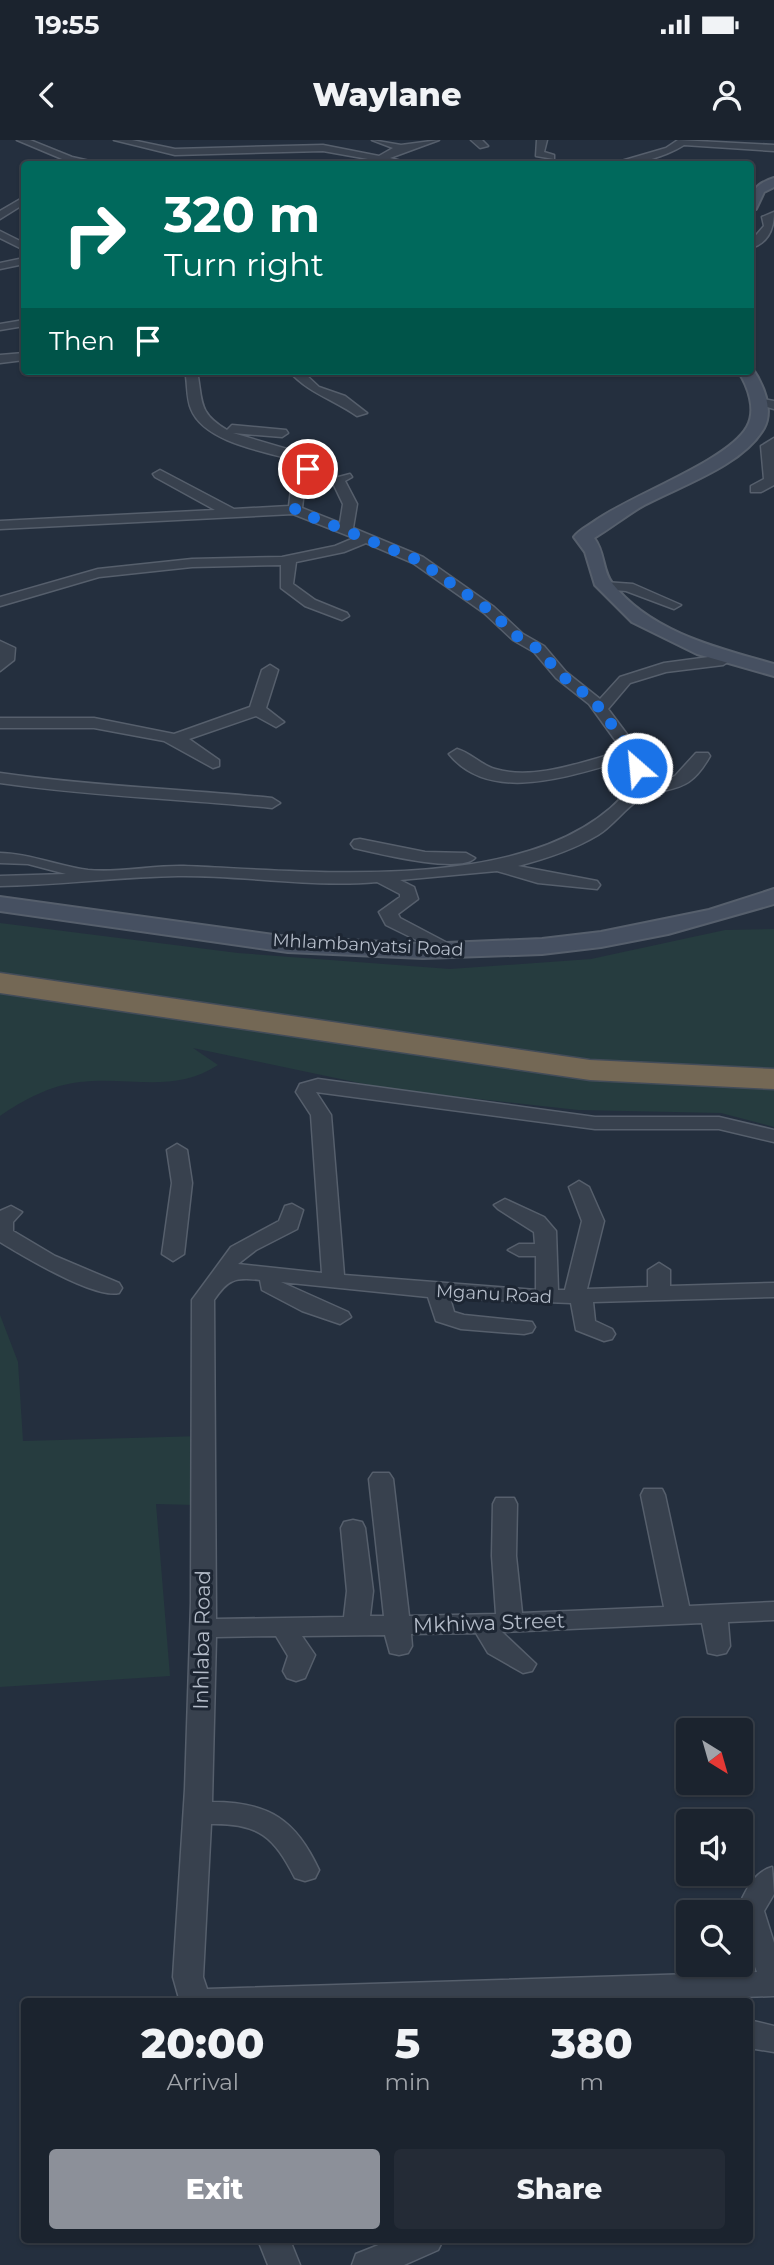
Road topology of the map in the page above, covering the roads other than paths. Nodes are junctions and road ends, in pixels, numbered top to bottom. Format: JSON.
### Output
{"nodes":[{"id":1,"x":22,"y":140,"type":"edge"},
{"id":2,"x":119,"y":140,"type":"edge"},
{"id":3,"x":377,"y":140,"type":"edge"},
{"id":4,"x":434,"y":140,"type":"edge"},
{"id":5,"x":542,"y":140,"type":"edge"},
{"id":6,"x":685,"y":141,"type":"edge"},
{"id":7,"x":401,"y":148,"type":"junction"},
{"id":8,"x":774,"y":148,"type":"edge"},
{"id":9,"x":382,"y":158,"type":"junction"},
{"id":10,"x":530,"y":160,"type":"dead end"},
{"id":11,"x":82,"y":161,"type":"edge"},
{"id":12,"x":374,"y":161,"type":"edge"},
{"id":13,"x":396,"y":161,"type":"edge"},
{"id":14,"x":620,"y":161,"type":"edge"},
{"id":15,"x":774,"y":182,"type":"edge"},
{"id":16,"x":0,"y":198,"type":"edge"},
{"id":17,"x":754,"y":199,"type":"edge"},
{"id":18,"x":21,"y":200,"type":"edge"},
{"id":19,"x":21,"y":202,"type":"edge"},
{"id":20,"x":774,"y":215,"type":"edge"},
{"id":21,"x":0,"y":216,"type":"edge"},
{"id":22,"x":0,"y":234,"type":"edge"},
{"id":23,"x":754,"y":244,"type":"edge"},
{"id":24,"x":21,"y":245,"type":"edge"},
{"id":25,"x":21,"y":262,"type":"edge"},
{"id":26,"x":0,"y":266,"type":"edge"},
{"id":27,"x":21,"y":324,"type":"edge"},
{"id":28,"x":0,"y":327,"type":"edge"},
{"id":29,"x":21,"y":357,"type":"edge"},
{"id":30,"x":0,"y":359,"type":"edge"},
{"id":31,"x":191,"y":375,"type":"edge"},
{"id":32,"x":299,"y":375,"type":"edge"},
{"id":33,"x":749,"y":375,"type":"edge"},
{"id":34,"x":766,"y":403,"type":"edge"},
{"id":35,"x":361,"y":413,"type":"dead end"},
{"id":36,"x":217,"y":429,"type":"junction"},
{"id":37,"x":282,"y":433,"type":"dead end"},
{"id":38,"x":774,"y":442,"type":"edge"},
{"id":39,"x":160,"y":474,"type":"dead end"},
{"id":40,"x":345,"y":477,"type":"dead end"},
{"id":41,"x":756,"y":489,"type":"dead end"},
{"id":42,"x":295,"y":510,"type":"junction"},
{"id":43,"x":229,"y":512,"type":"junction"},
{"id":44,"x":0,"y":525,"type":"edge"},
{"id":45,"x":346,"y":532,"type":"junction"},
{"id":46,"x":365,"y":538,"type":"junction"},
{"id":47,"x":289,"y":560,"type":"junction"},
{"id":48,"x":605,"y":586,"type":"junction"},
{"id":49,"x":0,"y":588,"type":"edge"},
{"id":50,"x":6,"y":600,"type":"edge"},
{"id":51,"x":674,"y":605,"type":"dead end"},
{"id":52,"x":342,"y":616,"type":"dead end"},
{"id":53,"x":0,"y":645,"type":"edge"},
{"id":54,"x":726,"y":657,"type":"junction"},
{"id":55,"x":0,"y":666,"type":"edge"},
{"id":56,"x":270,"y":670,"type":"dead end"},
{"id":57,"x":774,"y":670,"type":"edge"},
{"id":58,"x":600,"y":709,"type":"junction"},
{"id":59,"x":258,"y":710,"type":"junction"},
{"id":60,"x":276,"y":722,"type":"dead end"},
{"id":61,"x":0,"y":723,"type":"edge"},
{"id":62,"x":174,"y":740,"type":"junction"},
{"id":63,"x":633,"y":753,"type":"junction"},
{"id":64,"x":457,"y":754,"type":"dead end"},
{"id":65,"x":702,"y":756,"type":"dead end"},
{"id":66,"x":213,"y":763,"type":"dead end"},
{"id":67,"x":0,"y":778,"type":"edge"},
{"id":68,"x":631,"y":797,"type":"junction"},
{"id":69,"x":272,"y":803,"type":"dead end"},
{"id":70,"x":545,"y":854,"type":"junction"},
{"id":71,"x":0,"y":858,"type":"edge"},
{"id":72,"x":499,"y":866,"type":"junction"},
{"id":73,"x":88,"y":875,"type":"junction"},
{"id":74,"x":408,"y":875,"type":"junction"},
{"id":75,"x":272,"y":876,"type":"junction"},
{"id":76,"x":380,"y":877,"type":"junction"},
{"id":77,"x":0,"y":881,"type":"edge"},
{"id":78,"x":591,"y":885,"type":"dead end"},
{"id":79,"x":295,"y":893,"type":"dead end"},
{"id":80,"x":774,"y":896,"type":"edge"},
{"id":81,"x":0,"y":904,"type":"edge"},
{"id":82,"x":449,"y":951,"type":"junction"},
{"id":83,"x":0,"y":983,"type":"edge"},
{"id":84,"x":0,"y":999,"type":"edge"},
{"id":85,"x":774,"y":1079,"type":"edge"},
{"id":86,"x":774,"y":1095,"type":"edge"},
{"id":87,"x":770,"y":1135,"type":"edge"},
{"id":88,"x":177,"y":1150,"type":"dead end"},
{"id":89,"x":579,"y":1187,"type":"dead end"},
{"id":90,"x":505,"y":1205,"type":"dead end"},
{"id":91,"x":292,"y":1210,"type":"dead end"},
{"id":92,"x":11,"y":1212,"type":"dead end"},
{"id":93,"x":519,"y":1250,"type":"dead end"},
{"id":94,"x":547,"y":1250,"type":"junction"},
{"id":95,"x":173,"y":1254,"type":"dead end"},
{"id":96,"x":659,"y":1270,"type":"dead end"},
{"id":97,"x":271,"y":1274,"type":"junction"},
{"id":98,"x":219,"y":1279,"type":"junction"},
{"id":99,"x":334,"y":1281,"type":"junction"},
{"id":100,"x":111,"y":1288,"type":"dead end"},
{"id":101,"x":774,"y":1290,"type":"edge"},
{"id":102,"x":437,"y":1292,"type":"junction"},
{"id":103,"x":659,"y":1294,"type":"junction"},
{"id":104,"x":579,"y":1296,"type":"junction"},
{"id":105,"x":545,"y":1297,"type":"junction"},
{"id":106,"x":340,"y":1317,"type":"dead end"},
{"id":107,"x":524,"y":1327,"type":"dead end"},
{"id":108,"x":604,"y":1334,"type":"dead end"},
{"id":109,"x":381,"y":1479,"type":"dead end"},
{"id":110,"x":653,"y":1495,"type":"dead end"},
{"id":111,"x":505,"y":1504,"type":"dead end"},
{"id":112,"x":353,"y":1528,"type":"dead end"},
{"id":113,"x":774,"y":1611,"type":"edge"},
{"id":114,"x":714,"y":1614,"type":"junction"},
{"id":115,"x":677,"y":1615,"type":"junction"},
{"id":116,"x":510,"y":1623,"type":"junction"},
{"id":117,"x":482,"y":1624,"type":"junction"},
{"id":118,"x":356,"y":1626,"type":"junction"},
{"id":119,"x":286,"y":1627,"type":"junction"},
{"id":120,"x":204,"y":1629,"type":"junction"},
{"id":121,"x":398,"y":1636,"type":"junction"},
{"id":122,"x":717,"y":1646,"type":"dead end"},
{"id":123,"x":523,"y":1664,"type":"dead end"},
{"id":124,"x":296,"y":1671,"type":"dead end"},
{"id":125,"x":198,"y":1813,"type":"junction"},
{"id":126,"x":305,"y":1870,"type":"dead end"},
{"id":127,"x":772,"y":1878,"type":"dead end"},
{"id":128,"x":774,"y":1975,"type":"edge"},
{"id":129,"x":774,"y":1984,"type":"edge"},
{"id":130,"x":718,"y":1994,"type":"edge"},
{"id":131,"x":194,"y":1998,"type":"edge"},
{"id":132,"x":456,"y":1998,"type":"edge"},
{"id":133,"x":753,"y":2035,"type":"edge"},
{"id":134,"x":774,"y":2039,"type":"edge"},
{"id":135,"x":276,"y":2243,"type":"edge"},
{"id":136,"x":420,"y":2243,"type":"edge"},
{"id":137,"x":284,"y":2265,"type":"edge"},
{"id":138,"x":368,"y":2265,"type":"edge"}],
"edges":[{"from":1,"to":11,"type":"street"},
{"from":2,"to":9,"type":"street"},
{"from":3,"to":7,"type":"street"},
{"from":4,"to":7,"type":"street"},
{"from":5,"to":10,"type":"street"},
{"from":6,"to":8,"type":"street"},
{"from":6,"to":14,"type":"street"},
{"from":7,"to":9,"type":"street"},
{"from":9,"to":12,"type":"street"},
{"from":9,"to":13,"type":"street"},
{"from":15,"to":17,"type":"main road"},
{"from":16,"to":18,"type":"street"},
{"from":19,"to":21,"type":"street"},
{"from":20,"to":23,"type":"street"},
{"from":22,"to":24,"type":"street"},
{"from":25,"to":26,"type":"street"},
{"from":27,"to":28,"type":"street"},
{"from":29,"to":30,"type":"street"},
{"from":31,"to":36,"type":"street"},
{"from":32,"to":35,"type":"street"},
{"from":33,"to":34,"type":"main road"},
{"from":34,"to":48,"type":"main road"},
{"from":36,"to":37,"type":"street"},
{"from":36,"to":42,"type":"street"},
{"from":38,"to":41,"type":"street"},
{"from":39,"to":43,"type":"street"},
{"from":40,"to":45,"type":"street"},
{"from":42,"to":43,"type":"street"},
{"from":42,"to":45,"type":"street"},
{"from":43,"to":44,"type":"street"},
{"from":45,"to":46,"type":"street"},
{"from":46,"to":47,"type":"street"},
{"from":46,"to":58,"type":"street"},
{"from":47,"to":50,"type":"street"},
{"from":47,"to":52,"type":"street"},
{"from":48,"to":51,"type":"street"},
{"from":48,"to":54,"type":"main road"},
{"from":49,"to":50,"type":"street"},
{"from":53,"to":55,"type":"street"},
{"from":54,"to":57,"type":"main road"},
{"from":54,"to":58,"type":"street"},
{"from":56,"to":59,"type":"street"},
{"from":58,"to":63,"type":"street"},
{"from":59,"to":60,"type":"street"},
{"from":59,"to":62,"type":"street"},
{"from":61,"to":62,"type":"street"},
{"from":62,"to":66,"type":"street"},
{"from":63,"to":64,"type":"street"},
{"from":63,"to":68,"type":"street"},
{"from":65,"to":68,"type":"street"},
{"from":67,"to":69,"type":"street"},
{"from":68,"to":70,"type":"street"},
{"from":70,"to":72,"type":"street"},
{"from":70,"to":74,"type":"street"},
{"from":71,"to":73,"type":"street"},
{"from":72,"to":74,"type":"street"},
{"from":72,"to":78,"type":"street"},
{"from":73,"to":75,"type":"street"},
{"from":73,"to":77,"type":"street"},
{"from":74,"to":76,"type":"street"},
{"from":75,"to":76,"type":"street"},
{"from":75,"to":79,"type":"street"},
{"from":76,"to":82,"type":"street"},
{"from":80,"to":82,"type":"main road","name":"Mhlambanyatsi Road"},
{"from":81,"to":82,"type":"main road","name":"Mhlambanyatsi Road"},
{"from":83,"to":85,"type":"highway"},
{"from":84,"to":86,"type":"highway"},
{"from":87,"to":99,"type":"street"},
{"from":88,"to":95,"type":"street"},
{"from":89,"to":104,"type":"street"},
{"from":90,"to":94,"type":"street"},
{"from":91,"to":98,"type":"street","name":"Inhlaba Road"},
{"from":92,"to":100,"type":"street"},
{"from":93,"to":94,"type":"street"},
{"from":94,"to":105,"type":"street"},
{"from":96,"to":103,"type":"street"},
{"from":97,"to":98,"type":"street","name":"Mganu Road"},
{"from":97,"to":99,"type":"street","name":"Mganu Road"},
{"from":97,"to":106,"type":"street"},
{"from":98,"to":120,"type":"street","name":"Inhlaba Road"},
{"from":99,"to":102,"type":"street","name":"Mganu Road"},
{"from":101,"to":103,"type":"street","name":"Mganu Road"},
{"from":102,"to":105,"type":"street","name":"Mganu Road"},
{"from":102,"to":107,"type":"street"},
{"from":103,"to":104,"type":"street","name":"Mganu Road"},
{"from":104,"to":105,"type":"street","name":"Mganu Road"},
{"from":104,"to":108,"type":"street"},
{"from":109,"to":121,"type":"street"},
{"from":110,"to":115,"type":"street"},
{"from":111,"to":116,"type":"street"},
{"from":112,"to":118,"type":"street"},
{"from":113,"to":114,"type":"street","name":"Mkhiwa Street"},
{"from":114,"to":115,"type":"street","name":"Mkhiwa Street"},
{"from":114,"to":122,"type":"street"},
{"from":115,"to":116,"type":"street","name":"Mkhiwa Street"},
{"from":116,"to":117,"type":"street","name":"Mkhiwa Street"},
{"from":117,"to":121,"type":"street","name":"Mkhiwa Street"},
{"from":117,"to":123,"type":"street"},
{"from":118,"to":119,"type":"street","name":"Mkhiwa Street"},
{"from":118,"to":121,"type":"street","name":"Mkhiwa Street"},
{"from":119,"to":120,"type":"street","name":"Mkhiwa Street"},
{"from":119,"to":124,"type":"street"},
{"from":120,"to":125,"type":"street","name":"Inhlaba Road"},
{"from":125,"to":126,"type":"street"},
{"from":125,"to":131,"type":"street","name":"Inhlaba Road"},
{"from":127,"to":128,"type":"street"},
{"from":129,"to":130,"type":"street"},
{"from":130,"to":132,"type":"street"},
{"from":133,"to":134,"type":"street"},
{"from":135,"to":137,"type":"street"},
{"from":136,"to":138,"type":"street"}]}
